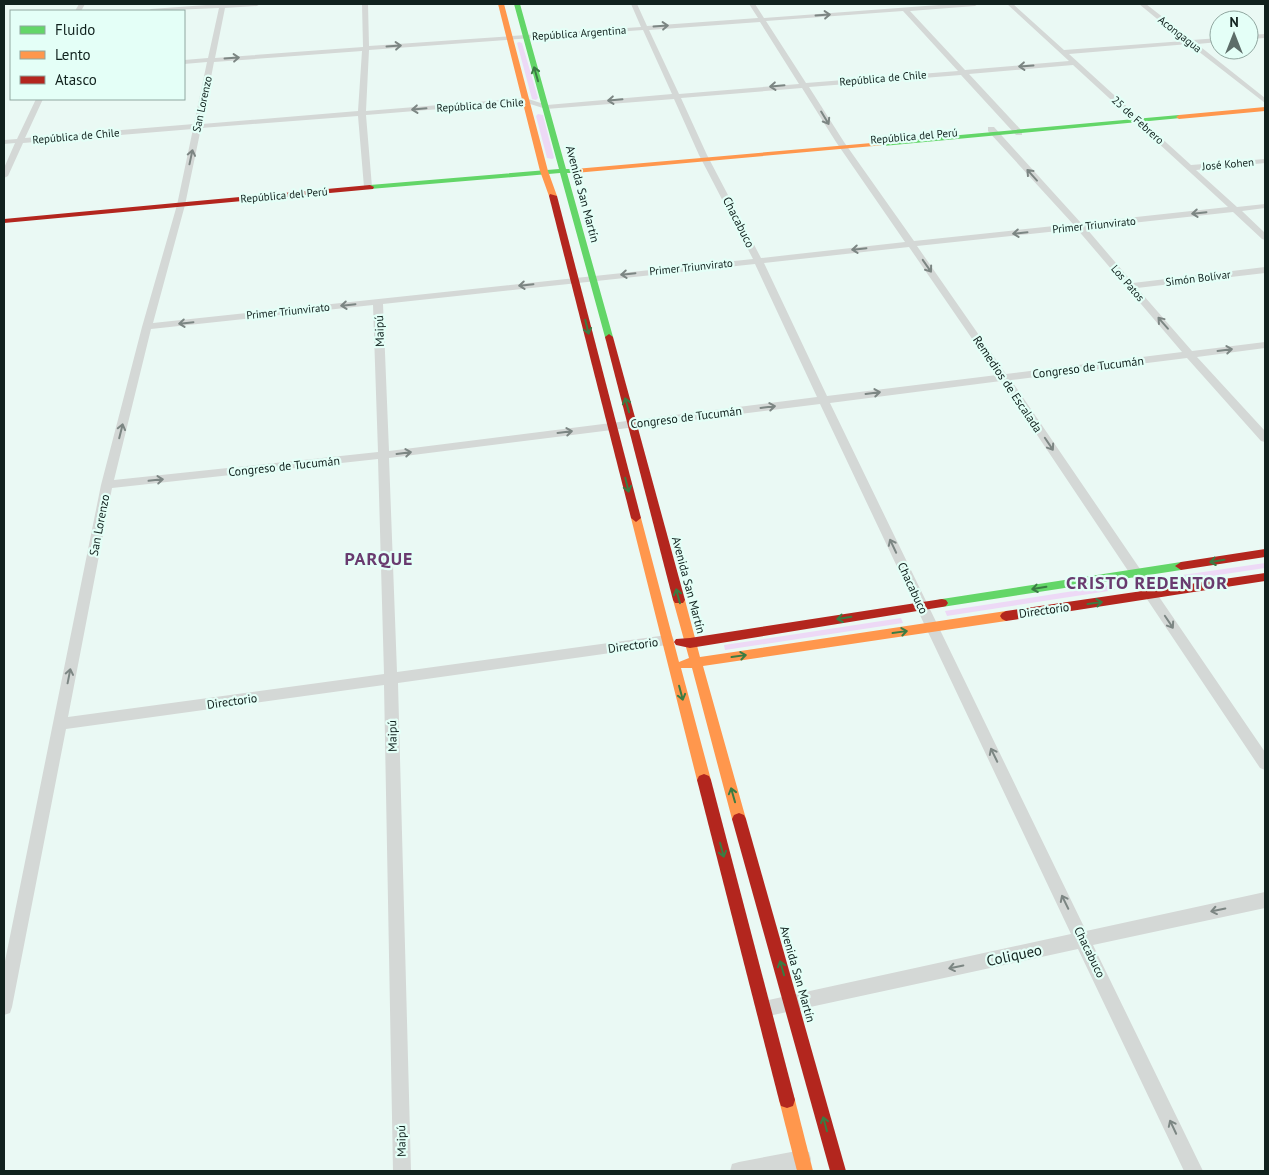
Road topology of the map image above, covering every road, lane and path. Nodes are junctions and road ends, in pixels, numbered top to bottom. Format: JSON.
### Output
{"nodes":[{"id":1,"x":257,"y":4,"type":"edge"},
{"id":2,"x":365,"y":4,"type":"edge"},
{"id":3,"x":501,"y":4,"type":"edge"},
{"id":4,"x":517,"y":4,"type":"edge"},
{"id":5,"x":634,"y":4,"type":"edge"},
{"id":6,"x":752,"y":4,"type":"edge"},
{"id":7,"x":882,"y":4,"type":"edge"},
{"id":8,"x":974,"y":4,"type":"edge"},
{"id":9,"x":1010,"y":4,"type":"edge"},
{"id":10,"x":1142,"y":4,"type":"edge"},
{"id":11,"x":223,"y":5,"type":"edge"},
{"id":12,"x":905,"y":9,"type":"junction"},
{"id":13,"x":163,"y":10,"type":"edge"},
{"id":14,"x":889,"y":10,"type":"junction"},
{"id":15,"x":761,"y":19,"type":"junction"},
{"id":16,"x":645,"y":28,"type":"junction"},
{"id":17,"x":526,"y":37,"type":"junction"},
{"id":18,"x":510,"y":38,"type":"junction"},
{"id":19,"x":1209,"y":41,"type":"edge"},
{"id":20,"x":1190,"y":42,"type":"junction"},
{"id":21,"x":366,"y":48,"type":"junction"},
{"id":22,"x":1065,"y":52,"type":"junction"},
{"id":23,"x":211,"y":60,"type":"junction"},
{"id":24,"x":185,"y":62,"type":"edge"},
{"id":25,"x":1075,"y":62,"type":"junction"},
{"id":26,"x":964,"y":71,"type":"junction"},
{"id":27,"x":804,"y":84,"type":"junction"},
{"id":28,"x":675,"y":95,"type":"junction"},
{"id":29,"x":39,"y":100,"type":"edge"},
{"id":30,"x":525,"y":100,"type":"junction"},
{"id":31,"x":1265,"y":102,"type":"edge"},
{"id":32,"x":546,"y":107,"type":"junction"},
{"id":33,"x":1265,"y":109,"type":"edge"},
{"id":34,"x":362,"y":113,"type":"junction"},
{"id":35,"x":1136,"y":118,"type":"junction"},
{"id":36,"x":197,"y":127,"type":"junction"},
{"id":37,"x":1016,"y":130,"type":"junction"},
{"id":38,"x":993,"y":132,"type":"junction"},
{"id":39,"x":19,"y":141,"type":"junction"},
{"id":40,"x":4,"y":142,"type":"edge"},
{"id":41,"x":842,"y":145,"type":"junction"},
{"id":42,"x":705,"y":158,"type":"junction"},
{"id":43,"x":1265,"y":161,"type":"edge"},
{"id":44,"x":1190,"y":168,"type":"junction"},
{"id":45,"x":544,"y":170,"type":"junction"},
{"id":46,"x":563,"y":171,"type":"junction"},
{"id":47,"x":4,"y":176,"type":"edge"},
{"id":48,"x":368,"y":187,"type":"junction"},
{"id":49,"x":181,"y":204,"type":"junction"},
{"id":50,"x":1265,"y":206,"type":"edge"},
{"id":51,"x":1235,"y":209,"type":"junction"},
{"id":52,"x":4,"y":221,"type":"edge"},
{"id":53,"x":1080,"y":227,"type":"junction"},
{"id":54,"x":1265,"y":237,"type":"edge"},
{"id":55,"x":912,"y":244,"type":"junction"},
{"id":56,"x":758,"y":260,"type":"junction"},
{"id":57,"x":1265,"y":270,"type":"edge"},
{"id":58,"x":591,"y":278,"type":"junction"},
{"id":59,"x":575,"y":280,"type":"junction"},
{"id":60,"x":1131,"y":286,"type":"junction"},
{"id":61,"x":378,"y":301,"type":"junction"},
{"id":62,"x":147,"y":327,"type":"junction"},
{"id":63,"x":1265,"y":345,"type":"edge"},
{"id":64,"x":1190,"y":355,"type":"junction"},
{"id":65,"x":1004,"y":378,"type":"junction"},
{"id":66,"x":825,"y":399,"type":"junction"},
{"id":67,"x":632,"y":424,"type":"junction"},
{"id":68,"x":612,"y":426,"type":"junction"},
{"id":69,"x":1265,"y":438,"type":"edge"},
{"id":70,"x":383,"y":455,"type":"junction"},
{"id":71,"x":107,"y":485,"type":"junction"},
{"id":72,"x":1265,"y":553,"type":"edge"},
{"id":73,"x":1136,"y":573,"type":"junction"},
{"id":74,"x":1265,"y":577,"type":"edge"},
{"id":75,"x":1150,"y":594,"type":"junction"},
{"id":76,"x":921,"y":606,"type":"junction"},
{"id":77,"x":932,"y":627,"type":"junction"},
{"id":78,"x":667,"y":640,"type":"junction"},
{"id":79,"x":690,"y":643,"type":"junction"},
{"id":80,"x":695,"y":662,"type":"junction"},
{"id":81,"x":674,"y":665,"type":"junction"},
{"id":82,"x":391,"y":679,"type":"junction"},
{"id":83,"x":60,"y":724,"type":"junction"},
{"id":84,"x":1265,"y":764,"type":"edge"},
{"id":85,"x":1265,"y":900,"type":"edge"},
{"id":86,"x":1084,"y":939,"type":"junction"},
{"id":87,"x":792,"y":1004,"type":"junction"},
{"id":88,"x":4,"y":1007,"type":"edge"},
{"id":89,"x":764,"y":1009,"type":"junction"},
{"id":90,"x":804,"y":1165,"type":"edge"},
{"id":91,"x":402,"y":1171,"type":"edge"},
{"id":92,"x":739,"y":1171,"type":"edge"},
{"id":93,"x":838,"y":1171,"type":"edge"},
{"id":94,"x":1194,"y":1171,"type":"edge"}],
"edges":[{"from":1,"to":11,"type":"street"},
{"from":2,"to":21,"type":"street"},
{"from":3,"to":18,"type":"main road"},
{"from":4,"to":17,"type":"main road","name":"Avenida San Martín"},
{"from":5,"to":16,"type":"street","name":"Chacabuco"},
{"from":6,"to":15,"type":"street","name":"Remedios de Escalada"},
{"from":7,"to":14,"type":"street"},
{"from":8,"to":12,"type":"street","name":"República Argentina"},
{"from":9,"to":22,"type":"street","name":"25 de Febrero"},
{"from":10,"to":20,"type":"street","name":"Acongagua"},
{"from":11,"to":13,"type":"street"},
{"from":11,"to":23,"type":"street","name":"San Lorenzo"},
{"from":12,"to":14,"type":"street","name":"República Argentina"},
{"from":12,"to":26,"type":"street"},
{"from":15,"to":14,"type":"street","name":"República Argentina","one_way":true},
{"from":16,"to":15,"type":"street","name":"República Argentina","one_way":true},
{"from":15,"to":27,"type":"street","name":"Remedios de Escalada"},
{"from":16,"to":17,"type":"street","name":"República Argentina"},
{"from":16,"to":28,"type":"street","name":"Chacabuco"},
{"from":17,"to":18,"type":"street","name":"República Argentina"},
{"from":32,"to":17,"type":"main road","name":"Avenida San Martín","one_way":true},
{"from":21,"to":18,"type":"street","name":"República Argentina","one_way":true},
{"from":18,"to":30,"type":"main road"},
{"from":19,"to":20,"type":"street"},
{"from":20,"to":22,"type":"street"},
{"from":20,"to":31,"type":"street","name":"Acongagua"},
{"from":23,"to":21,"type":"street","name":"República Argentina","one_way":true},
{"from":21,"to":34,"type":"street"},
{"from":22,"to":25,"type":"street","name":"25 de Febrero"},
{"from":23,"to":24,"type":"street","name":"República Argentina"},
{"from":23,"to":36,"type":"street","name":"San Lorenzo"},
{"from":25,"to":26,"type":"street","name":"República de Chile","one_way":true},
{"from":25,"to":35,"type":"street","name":"25 de Febrero"},
{"from":26,"to":27,"type":"street","name":"República de Chile"},
{"from":26,"to":37,"type":"street"},
{"from":27,"to":28,"type":"street","name":"República de Chile","one_way":true},
{"from":27,"to":41,"type":"street","name":"Remedios de Escalada","one_way":true},
{"from":28,"to":32,"type":"street","name":"República de Chile","one_way":true},
{"from":28,"to":42,"type":"street","name":"Chacabuco"},
{"from":29,"to":39,"type":"street"},
{"from":30,"to":32,"type":"street","name":"República de Chile"},
{"from":30,"to":34,"type":"street","name":"República de Chile","one_way":true},
{"from":30,"to":45,"type":"main road"},
{"from":31,"to":35,"type":"main road","name":"República del Perú"},
{"from":32,"to":46,"type":"main road","name":"Avenida San Martín"},
{"from":33,"to":35,"type":"main road","name":"República del Perú"},
{"from":34,"to":36,"type":"street","name":"República de Chile"},
{"from":34,"to":48,"type":"street"},
{"from":35,"to":37,"type":"main road","name":"República del Perú"},
{"from":35,"to":44,"type":"street","name":"25 de Febrero"},
{"from":36,"to":39,"type":"street","name":"República de Chile"},
{"from":49,"to":36,"type":"street","name":"San Lorenzo","one_way":true},
{"from":37,"to":38,"type":"main road","name":"República del Perú"},
{"from":38,"to":41,"type":"main road","name":"República del Perú"},
{"from":53,"to":38,"type":"street","name":"Los Patos","one_way":true},
{"from":39,"to":40,"type":"street","name":"República de Chile"},
{"from":39,"to":47,"type":"street"},
{"from":41,"to":42,"type":"main road","name":"República del Perú"},
{"from":41,"to":55,"type":"street","name":"Remedios de Escalada"},
{"from":42,"to":46,"type":"main road","name":"República del Perú"},
{"from":42,"to":56,"type":"street","name":"Chacabuco"},
{"from":43,"to":44,"type":"street","name":"José Kohen"},
{"from":44,"to":51,"type":"street","name":"25 de Febrero"},
{"from":45,"to":46,"type":"main road","name":"República del Perú"},
{"from":45,"to":48,"type":"main road","name":"República del Perú"},
{"from":45,"to":59,"type":"main road"},
{"from":46,"to":58,"type":"main road","name":"Avenida San Martín"},
{"from":48,"to":49,"type":"main road","name":"República del Perú"},
{"from":49,"to":52,"type":"main road","name":"República del Perú"},
{"from":49,"to":62,"type":"street","name":"San Lorenzo"},
{"from":50,"to":51,"type":"street","name":"Primer Triunvirato"},
{"from":51,"to":53,"type":"street","name":"Primer Triunvirato","one_way":true},
{"from":51,"to":54,"type":"street","name":"25 de Febrero"},
{"from":53,"to":55,"type":"street","name":"Primer Triunvirato","one_way":true},
{"from":53,"to":60,"type":"street","name":"Los Patos"},
{"from":55,"to":56,"type":"street","name":"Primer Triunvirato","one_way":true},
{"from":55,"to":65,"type":"street","name":"Remedios de Escalada","one_way":true},
{"from":56,"to":58,"type":"street","name":"Primer Triunvirato","one_way":true},
{"from":56,"to":66,"type":"street","name":"Chacabuco"},
{"from":57,"to":60,"type":"street","name":"Simón Bolívar"},
{"from":58,"to":59,"type":"street","name":"Primer Triunvirato"},
{"from":67,"to":58,"type":"main road","name":"Avenida San Martín","one_way":true},
{"from":59,"to":61,"type":"street","name":"Primer Triunvirato","one_way":true},
{"from":59,"to":68,"type":"main road","one_way":true},
{"from":64,"to":60,"type":"street","name":"Los Patos","one_way":true},
{"from":61,"to":62,"type":"street","name":"Primer Triunvirato","one_way":true},
{"from":61,"to":70,"type":"street","name":"Maipú"},
{"from":71,"to":62,"type":"street","name":"San Lorenzo","one_way":true},
{"from":64,"to":63,"type":"street","name":"Congreso de Tucumán","one_way":true},
{"from":64,"to":65,"type":"street","name":"Congreso de Tucumán"},
{"from":64,"to":69,"type":"street","name":"Los Patos"},
{"from":66,"to":65,"type":"street","name":"Congreso de Tucumán","one_way":true},
{"from":65,"to":73,"type":"street","name":"Remedios de Escalada","one_way":true},
{"from":67,"to":66,"type":"street","name":"Congreso de Tucumán","one_way":true},
{"from":76,"to":66,"type":"street","name":"Chacabuco","one_way":true},
{"from":67,"to":68,"type":"street","name":"Congreso de Tucumán"},
{"from":79,"to":67,"type":"main road","name":"Avenida San Martín","one_way":true},
{"from":70,"to":68,"type":"street","name":"Congreso de Tucumán","one_way":true},
{"from":68,"to":78,"type":"main road","one_way":true},
{"from":71,"to":70,"type":"street","name":"Congreso de Tucumán","one_way":true},
{"from":70,"to":82,"type":"street","name":"Maipú"},
{"from":83,"to":71,"type":"street","name":"San Lorenzo","one_way":true},
{"from":72,"to":73,"type":"main road","name":"Directorio","one_way":true},
{"from":73,"to":75,"type":"street","name":"Remedios de Escalada"},
{"from":73,"to":76,"type":"main road","name":"Directorio","one_way":true},
{"from":74,"to":75,"type":"main road","name":"Directorio"},
{"from":77,"to":75,"type":"main road","name":"Directorio","one_way":true},
{"from":75,"to":84,"type":"street","name":"Remedios de Escalada","one_way":true},
{"from":76,"to":77,"type":"street","name":"Chacabuco"},
{"from":76,"to":79,"type":"main road","name":"Directorio","one_way":true},
{"from":80,"to":77,"type":"main road","name":"Directorio","one_way":true},
{"from":86,"to":77,"type":"street","name":"Chacabuco","one_way":true},
{"from":78,"to":79,"type":"main road","name":"Directorio"},
{"from":78,"to":81,"type":"main road"},
{"from":78,"to":82,"type":"street","name":"Directorio"},
{"from":79,"to":80,"type":"main road","name":"Avenida San Martín"},
{"from":80,"to":81,"type":"main road","name":"Directorio"},
{"from":87,"to":80,"type":"main road","name":"Avenida San Martín","one_way":true},
{"from":81,"to":89,"type":"main road","one_way":true},
{"from":82,"to":83,"type":"street","name":"Directorio"},
{"from":82,"to":91,"type":"street","name":"Maipú"},
{"from":83,"to":88,"type":"street","name":"San Lorenzo"},
{"from":85,"to":86,"type":"street","name":"Coliqueo","one_way":true},
{"from":86,"to":87,"type":"street","name":"Coliqueo","one_way":true},
{"from":94,"to":86,"type":"street","name":"Chacabuco","one_way":true},
{"from":87,"to":89,"type":"street","name":"Coliqueo"},
{"from":93,"to":87,"type":"main road","name":"Avenida San Martín","one_way":true},
{"from":89,"to":90,"type":"main road"},
{"from":90,"to":92,"type":"street"}]}
